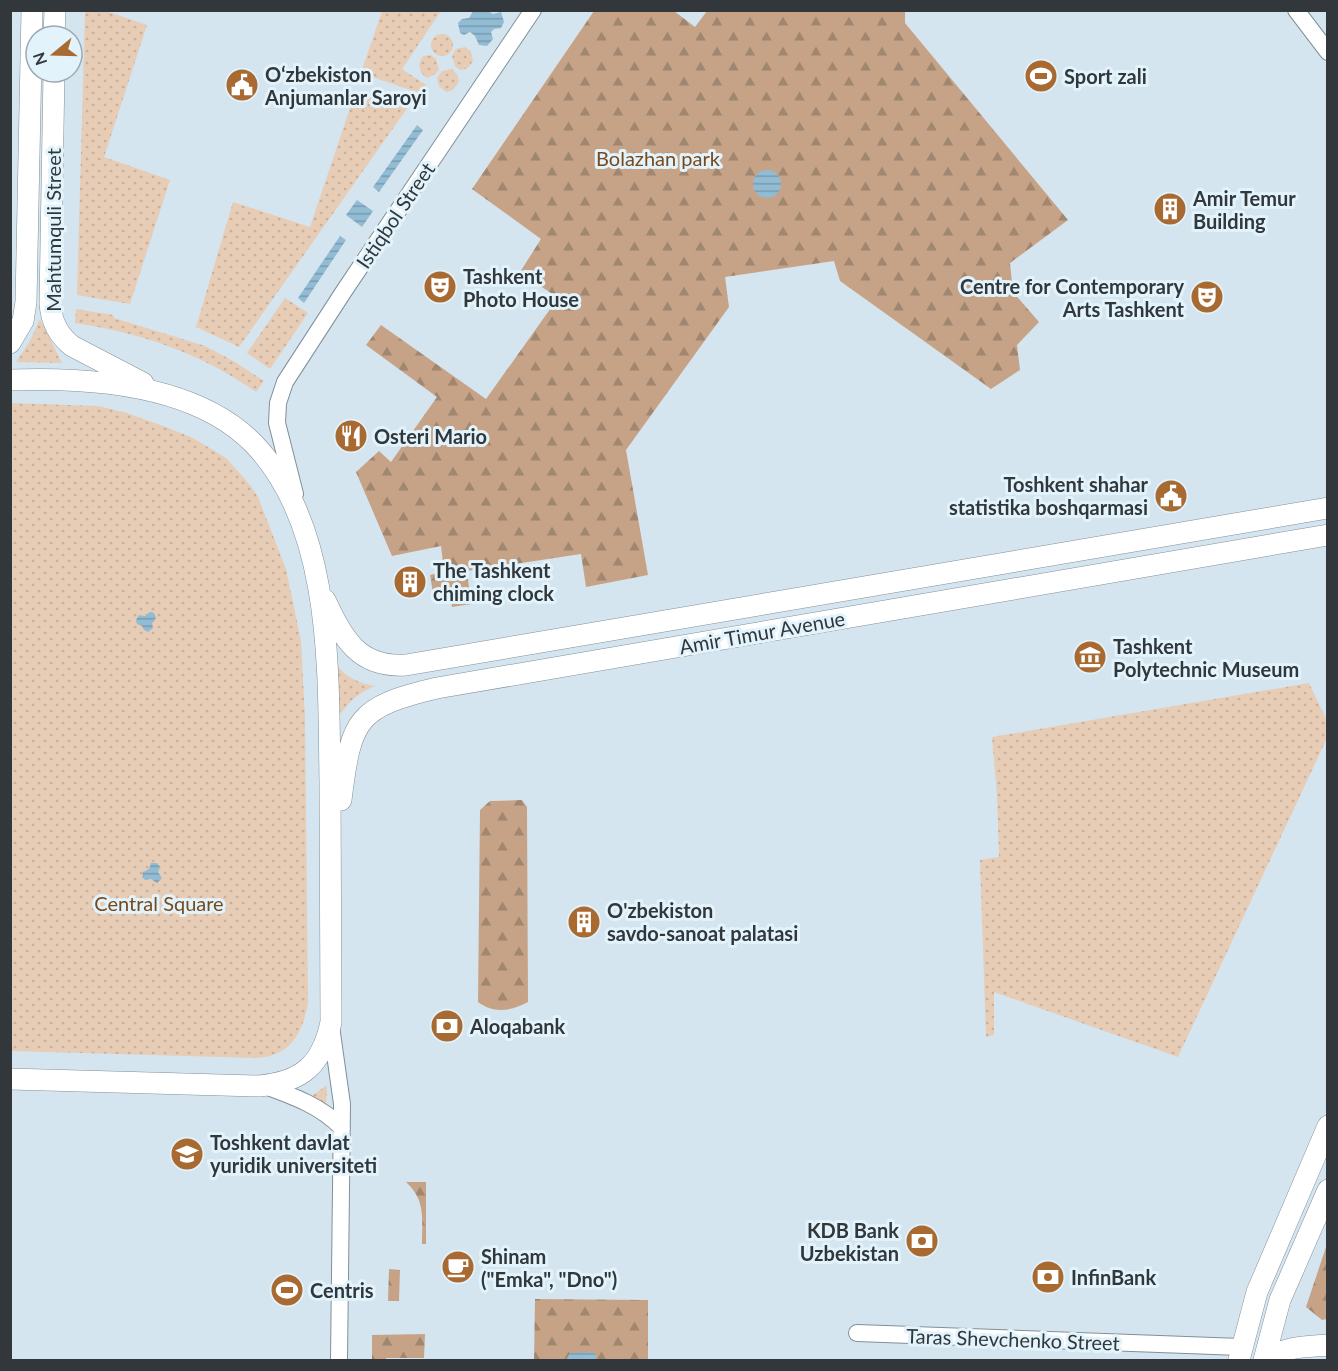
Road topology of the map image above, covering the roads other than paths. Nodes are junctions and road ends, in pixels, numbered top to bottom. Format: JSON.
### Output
{"nodes":[{"id":1,"x":32,"y":10,"type":"edge"},
{"id":2,"x":534,"y":10,"type":"edge"},
{"id":3,"x":1296,"y":10,"type":"edge"},
{"id":4,"x":1328,"y":52,"type":"edge"},
{"id":5,"x":54,"y":84,"type":"edge"},
{"id":6,"x":10,"y":343,"type":"edge"},
{"id":7,"x":10,"y":380,"type":"edge"},
{"id":8,"x":167,"y":396,"type":"junction"},
{"id":9,"x":1328,"y":508,"type":"edge"},
{"id":10,"x":1328,"y":535,"type":"edge"},
{"id":11,"x":307,"y":538,"type":"junction"},
{"id":12,"x":319,"y":588,"type":"junction"},
{"id":13,"x":332,"y":876,"type":"junction"},
{"id":14,"x":331,"y":1022,"type":"junction"},
{"id":15,"x":10,"y":1079,"type":"edge"},
{"id":16,"x":265,"y":1086,"type":"junction"},
{"id":17,"x":1328,"y":1126,"type":"edge"},
{"id":18,"x":342,"y":1128,"type":"junction"},
{"id":19,"x":1328,"y":1190,"type":"edge"},
{"id":20,"x":1250,"y":1312,"type":"junction"},
{"id":21,"x":1274,"y":1319,"type":"junction"},
{"id":22,"x":857,"y":1333,"type":"dead end"},
{"id":23,"x":1328,"y":1345,"type":"edge"},
{"id":24,"x":1304,"y":1347,"type":"junction"},
{"id":25,"x":1240,"y":1354,"type":"edge"},
{"id":26,"x":339,"y":1360,"type":"edge"},
{"id":27,"x":1264,"y":1360,"type":"edge"}],
"edges":[{"from":1,"to":6,"type":"main road"},
{"from":2,"to":11,"type":"street"},
{"from":3,"to":4,"type":"street"},
{"from":5,"to":8,"type":"main road","name":"Mahtumquli Street"},
{"from":7,"to":8,"type":"main road"},
{"from":8,"to":11,"type":"main road"},
{"from":9,"to":12,"type":"main road","name":"Amir Timur Avenue"},
{"from":10,"to":13,"type":"main road","name":"Amir Timur Avenue"},
{"from":11,"to":12,"type":"main road"},
{"from":12,"to":13,"type":"main road"},
{"from":13,"to":14,"type":"main road"},
{"from":14,"to":16,"type":"main road"},
{"from":14,"to":18,"type":"street"},
{"from":15,"to":16,"type":"main road"},
{"from":16,"to":18,"type":"street"},
{"from":17,"to":20,"type":"main road"},
{"from":18,"to":26,"type":"street"},
{"from":19,"to":21,"type":"main road"},
{"from":20,"to":25,"type":"main road"},
{"from":20,"to":27,"type":"main road"},
{"from":21,"to":24,"type":"main road"},
{"from":21,"to":27,"type":"main road"},
{"from":22,"to":25,"type":"street","name":"Taras Shevchenko Street"},
{"from":23,"to":24,"type":"main road"},
{"from":24,"to":27,"type":"main road"}]}
